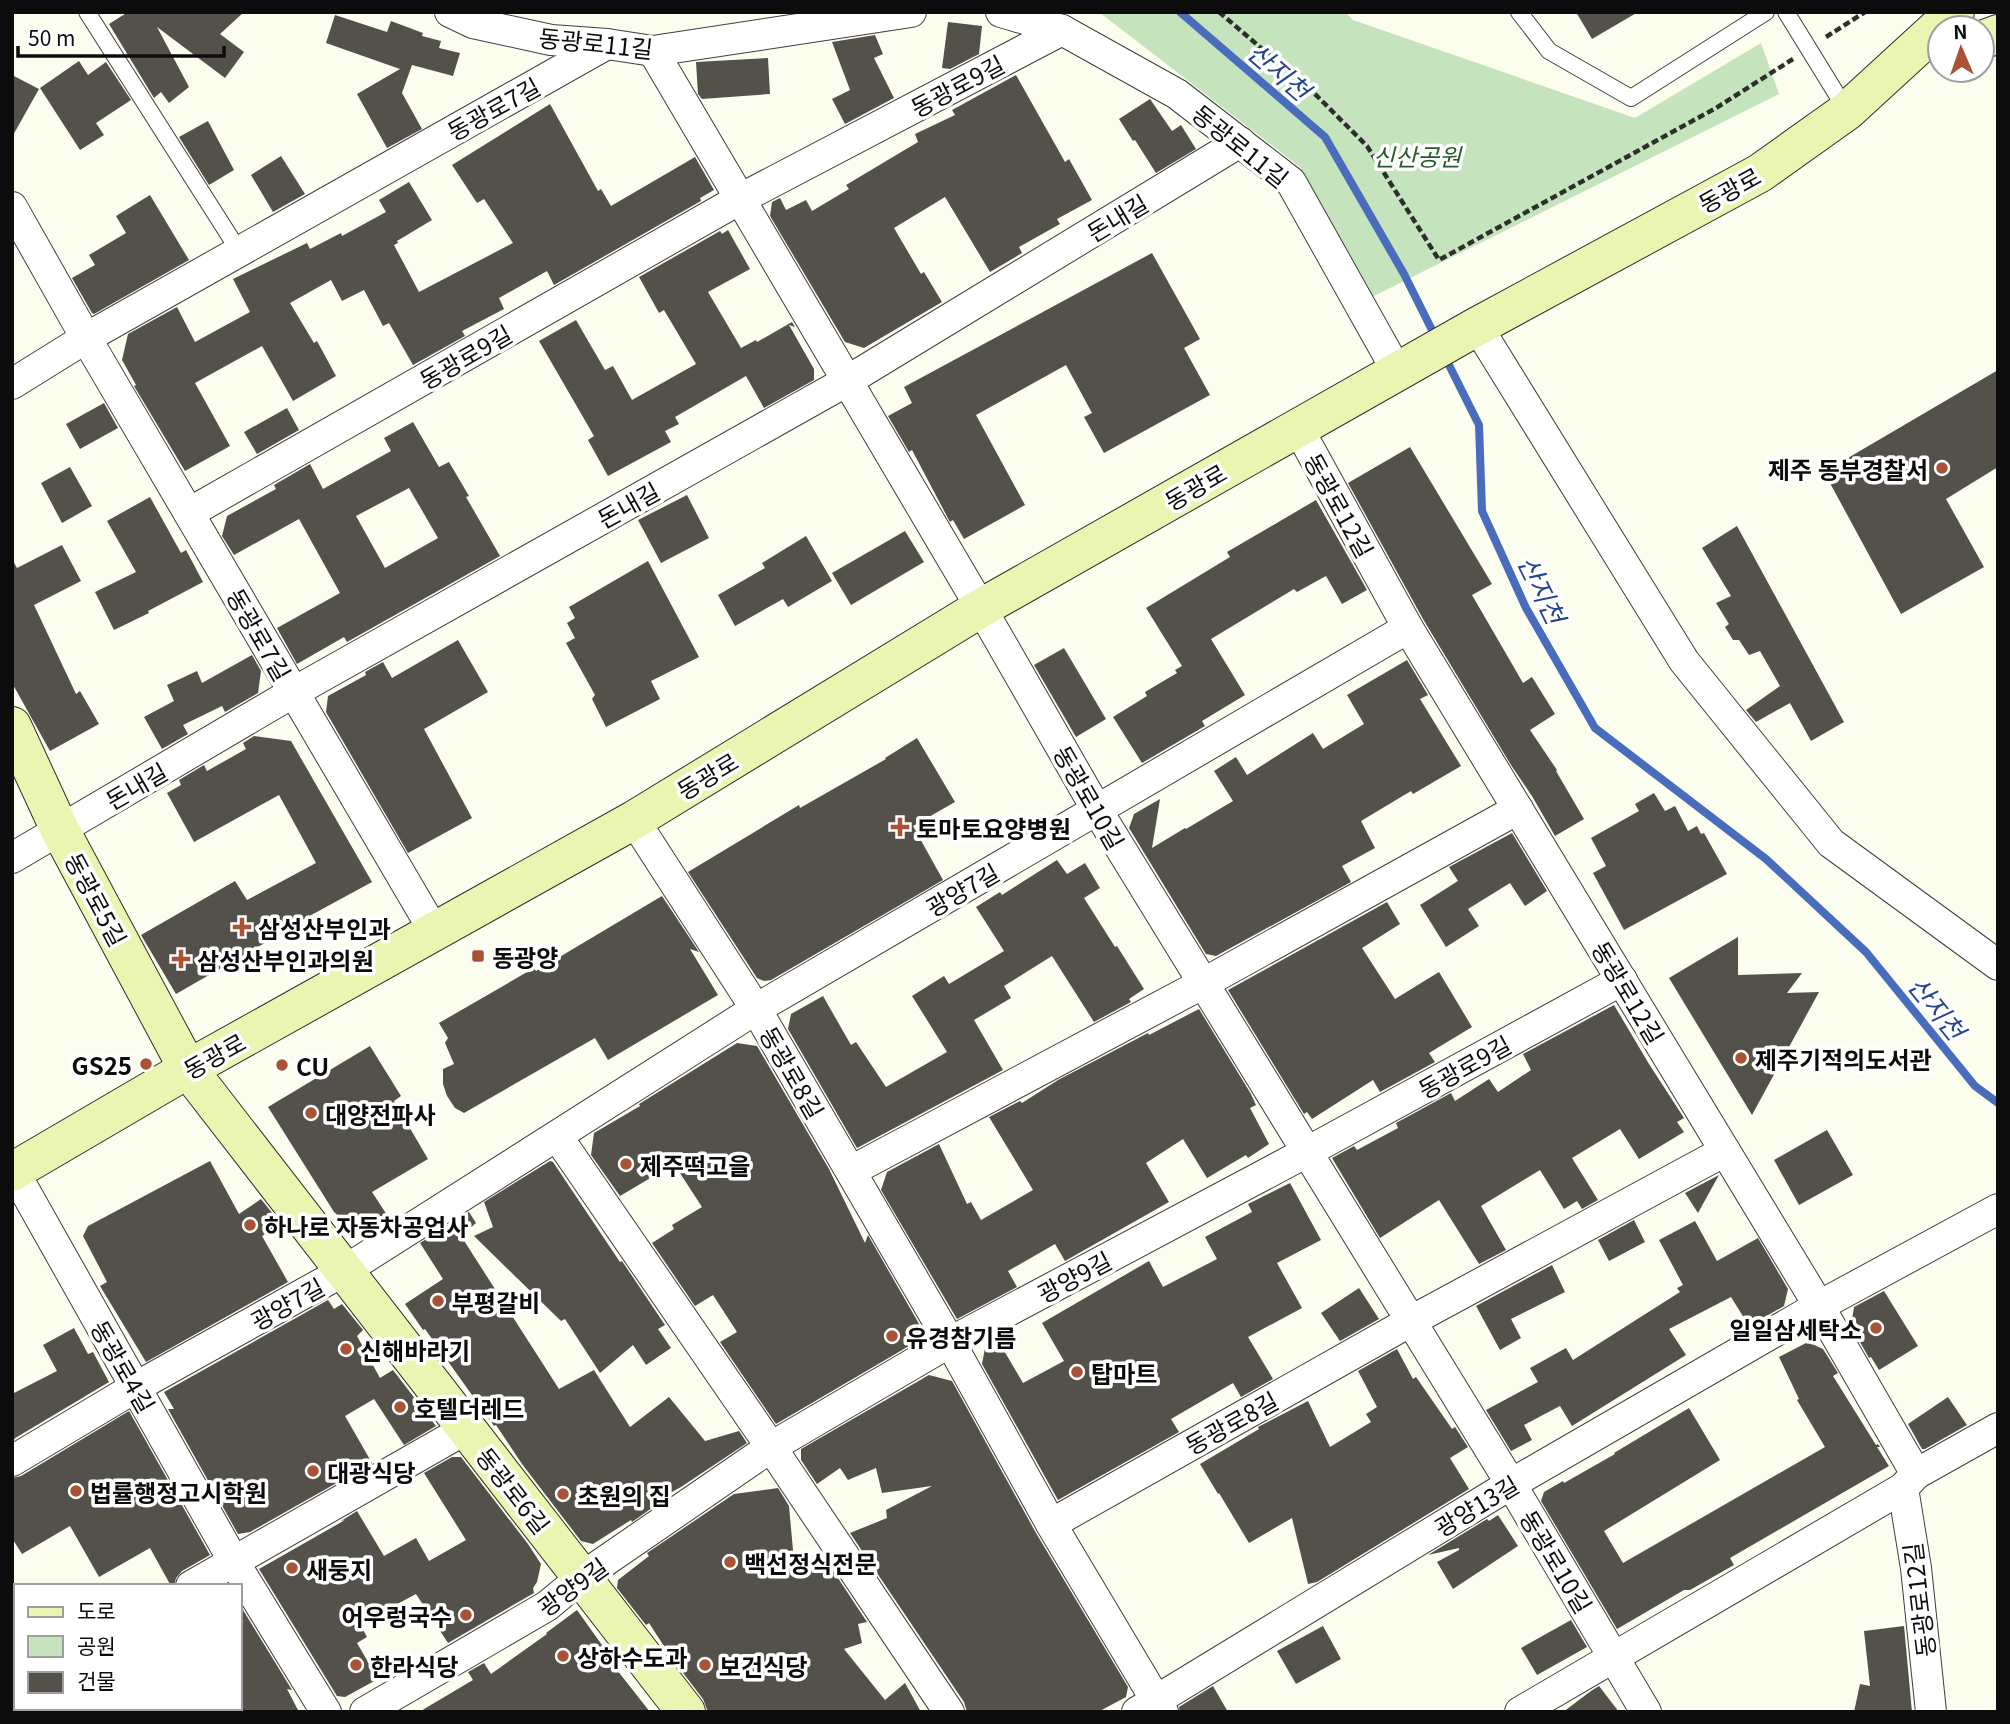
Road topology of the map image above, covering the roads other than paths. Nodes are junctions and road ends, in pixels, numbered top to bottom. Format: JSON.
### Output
{"nodes":[{"id":1,"x":88,"y":12,"type":"edge"},
{"id":2,"x":450,"y":12,"type":"edge"},
{"id":3,"x":911,"y":12,"type":"edge"},
{"id":4,"x":1001,"y":12,"type":"edge"},
{"id":5,"x":1518,"y":12,"type":"edge"},
{"id":6,"x":1766,"y":12,"type":"edge"},
{"id":7,"x":1786,"y":12,"type":"edge"},
{"id":8,"x":1955,"y":12,"type":"edge"},
{"id":9,"x":1062,"y":30,"type":"junction"},
{"id":10,"x":607,"y":44,"type":"junction"},
{"id":11,"x":653,"y":51,"type":"junction"},
{"id":12,"x":1926,"y":59,"type":"edge"},
{"id":13,"x":1891,"y":71,"type":"junction"},
{"id":14,"x":1847,"y":111,"type":"junction"},
{"id":15,"x":1240,"y":142,"type":"junction"},
{"id":16,"x":740,"y":199,"type":"junction"},
{"id":17,"x":12,"y":206,"type":"edge"},
{"id":18,"x":239,"y":251,"type":"junction"},
{"id":19,"x":1476,"y":327,"type":"junction"},
{"id":20,"x":86,"y":338,"type":"junction"},
{"id":21,"x":1399,"y":370,"type":"junction"},
{"id":22,"x":847,"y":381,"type":"junction"},
{"id":23,"x":12,"y":384,"type":"edge"},
{"id":24,"x":1298,"y":428,"type":"junction"},
{"id":25,"x":189,"y":513,"type":"junction"},
{"id":26,"x":981,"y":608,"type":"junction"},
{"id":27,"x":1408,"y":628,"type":"junction"},
{"id":28,"x":294,"y":692,"type":"junction"},
{"id":29,"x":12,"y":726,"type":"edge"},
{"id":30,"x":1518,"y":809,"type":"junction"},
{"id":31,"x":1097,"y":810,"type":"junction"},
{"id":32,"x":634,"y":820,"type":"junction"},
{"id":33,"x":60,"y":830,"type":"junction"},
{"id":34,"x":12,"y":858,"type":"edge"},
{"id":35,"x":434,"y":931,"type":"junction"},
{"id":36,"x":1998,"y":965,"type":"edge"},
{"id":37,"x":1622,"y":980,"type":"junction"},
{"id":38,"x":1202,"y":984,"type":"junction"},
{"id":39,"x":756,"y":1009,"type":"junction"},
{"id":40,"x":188,"y":1069,"type":"junction"},
{"id":41,"x":557,"y":1136,"type":"junction"},
{"id":42,"x":1725,"y":1151,"type":"junction"},
{"id":43,"x":1307,"y":1152,"type":"junction"},
{"id":44,"x":13,"y":1170,"type":"edge"},
{"id":45,"x":851,"y":1171,"type":"junction"},
{"id":46,"x":1998,"y":1209,"type":"edge"},
{"id":47,"x":344,"y":1271,"type":"junction"},
{"id":48,"x":1819,"y":1306,"type":"junction"},
{"id":49,"x":1411,"y":1321,"type":"junction"},
{"id":50,"x":950,"y":1342,"type":"junction"},
{"id":51,"x":136,"y":1387,"type":"junction"},
{"id":52,"x":1998,"y":1428,"type":"edge"},
{"id":53,"x":466,"y":1429,"type":"junction"},
{"id":54,"x":771,"y":1447,"type":"junction"},
{"id":55,"x":12,"y":1461,"type":"edge"},
{"id":56,"x":1909,"y":1481,"type":"junction"},
{"id":57,"x":1511,"y":1484,"type":"junction"},
{"id":58,"x":1051,"y":1524,"type":"junction"},
{"id":59,"x":234,"y":1562,"type":"junction"},
{"id":60,"x":582,"y":1577,"type":"junction"},
{"id":61,"x":195,"y":1584,"type":"edge"},
{"id":62,"x":1614,"y":1658,"type":"junction"},
{"id":63,"x":1152,"y":1708,"type":"edge"},
{"id":64,"x":326,"y":1712,"type":"edge"},
{"id":65,"x":365,"y":1712,"type":"edge"},
{"id":66,"x":686,"y":1712,"type":"edge"},
{"id":67,"x":949,"y":1712,"type":"edge"},
{"id":68,"x":1520,"y":1712,"type":"edge"},
{"id":69,"x":1646,"y":1712,"type":"edge"},
{"id":70,"x":1931,"y":1712,"type":"edge"}],
"edges":[{"from":1,"to":18,"type":"lane"},
{"from":2,"to":10,"type":"street","name":"동광로11길"},
{"from":3,"to":11,"type":"street","name":"동광로11길"},
{"from":4,"to":9,"type":"street","name":"동광로11길"},
{"from":5,"to":6,"type":"lane"},
{"from":7,"to":14,"type":"lane"},
{"from":8,"to":13,"type":"main road","name":"동광로"},
{"from":9,"to":15,"type":"street","name":"동광로11길"},
{"from":9,"to":16,"type":"street","name":"동광로9길"},
{"from":10,"to":11,"type":"street","name":"동광로11길"},
{"from":10,"to":18,"type":"street","name":"동광로7길"},
{"from":11,"to":16,"type":"street"},
{"from":12,"to":13,"type":"main road"},
{"from":13,"to":14,"type":"main road","name":"동광로"},
{"from":14,"to":19,"type":"main road","name":"동광로"},
{"from":15,"to":21,"type":"street","name":"동광로11길"},
{"from":15,"to":22,"type":"street","name":"돈내길"},
{"from":16,"to":22,"type":"street"},
{"from":16,"to":25,"type":"street","name":"동광로9길"},
{"from":17,"to":20,"type":"street","name":"동광로7길"},
{"from":18,"to":20,"type":"street","name":"동광로7길"},
{"from":19,"to":21,"type":"main road","name":"동광로"},
{"from":19,"to":36,"type":"street"},
{"from":20,"to":23,"type":"street"},
{"from":20,"to":25,"type":"street","name":"동광로7길"},
{"from":21,"to":24,"type":"main road","name":"동광로"},
{"from":22,"to":26,"type":"street"},
{"from":22,"to":28,"type":"street","name":"돈내길"},
{"from":24,"to":26,"type":"main road","name":"동광로"},
{"from":24,"to":27,"type":"street","name":"동광로12길"},
{"from":25,"to":28,"type":"street","name":"동광로7길"},
{"from":26,"to":31,"type":"street","name":"동광로10길"},
{"from":26,"to":32,"type":"main road","name":"동광로"},
{"from":27,"to":30,"type":"street","name":"동광로12길"},
{"from":27,"to":31,"type":"street","name":"광양7길"},
{"from":28,"to":33,"type":"street","name":"돈내길"},
{"from":28,"to":35,"type":"street","name":"동광로7길"},
{"from":29,"to":33,"type":"main road","name":"동광로5길"},
{"from":30,"to":37,"type":"street","name":"동광로12길"},
{"from":30,"to":38,"type":"street"},
{"from":31,"to":38,"type":"street","name":"동광로10길"},
{"from":31,"to":39,"type":"street","name":"광양7길"},
{"from":32,"to":35,"type":"main road","name":"동광로"},
{"from":32,"to":39,"type":"street","name":"동광로8길"},
{"from":33,"to":34,"type":"street","name":"돈내길"},
{"from":33,"to":40,"type":"main road","name":"동광로5길"},
{"from":35,"to":40,"type":"main road","name":"동광로"},
{"from":37,"to":42,"type":"street","name":"동광로12길"},
{"from":37,"to":43,"type":"street","name":"동광로9길"},
{"from":38,"to":43,"type":"street","name":"동광로10길"},
{"from":38,"to":45,"type":"street"},
{"from":39,"to":41,"type":"street","name":"광양7길"},
{"from":39,"to":45,"type":"street","name":"동광로8길"},
{"from":40,"to":44,"type":"main road","name":"동광로"},
{"from":40,"to":47,"type":"main road","name":"동광로6길"},
{"from":41,"to":47,"type":"street","name":"광양7길"},
{"from":41,"to":54,"type":"street"},
{"from":42,"to":48,"type":"street","name":"동광로12길"},
{"from":42,"to":49,"type":"street"},
{"from":43,"to":49,"type":"street","name":"동광로10길"},
{"from":43,"to":50,"type":"street","name":"광양9길"},
{"from":44,"to":51,"type":"street","name":"동광로4길"},
{"from":45,"to":50,"type":"street","name":"동광로8길"},
{"from":46,"to":48,"type":"street","name":"광양13길"},
{"from":47,"to":51,"type":"street","name":"광양7길"},
{"from":47,"to":53,"type":"main road","name":"동광로6길"},
{"from":48,"to":56,"type":"street","name":"동광로12길"},
{"from":48,"to":57,"type":"street","name":"광양13길"},
{"from":49,"to":57,"type":"street","name":"동광로10길"},
{"from":49,"to":58,"type":"street","name":"동광로8길"},
{"from":50,"to":54,"type":"street","name":"광양9길"},
{"from":50,"to":58,"type":"street","name":"동광로8길"},
{"from":51,"to":55,"type":"street","name":"광양7길"},
{"from":51,"to":59,"type":"street","name":"동광로4길"},
{"from":52,"to":56,"type":"street"},
{"from":53,"to":59,"type":"street"},
{"from":53,"to":60,"type":"main road","name":"동광로6길"},
{"from":54,"to":60,"type":"street","name":"광양9길"},
{"from":54,"to":67,"type":"street"},
{"from":56,"to":62,"type":"street"},
{"from":56,"to":70,"type":"street","name":"동광로12길"},
{"from":57,"to":62,"type":"street","name":"동광로10길"},
{"from":57,"to":63,"type":"street","name":"광양13길"},
{"from":58,"to":63,"type":"street","name":"동광로8길"},
{"from":59,"to":61,"type":"street"},
{"from":59,"to":64,"type":"street","name":"동광로4길"},
{"from":60,"to":65,"type":"street","name":"광양9길"},
{"from":60,"to":66,"type":"main road","name":"동광로6길"},
{"from":62,"to":68,"type":"street"},
{"from":62,"to":69,"type":"street","name":"동광로10길"}]}
